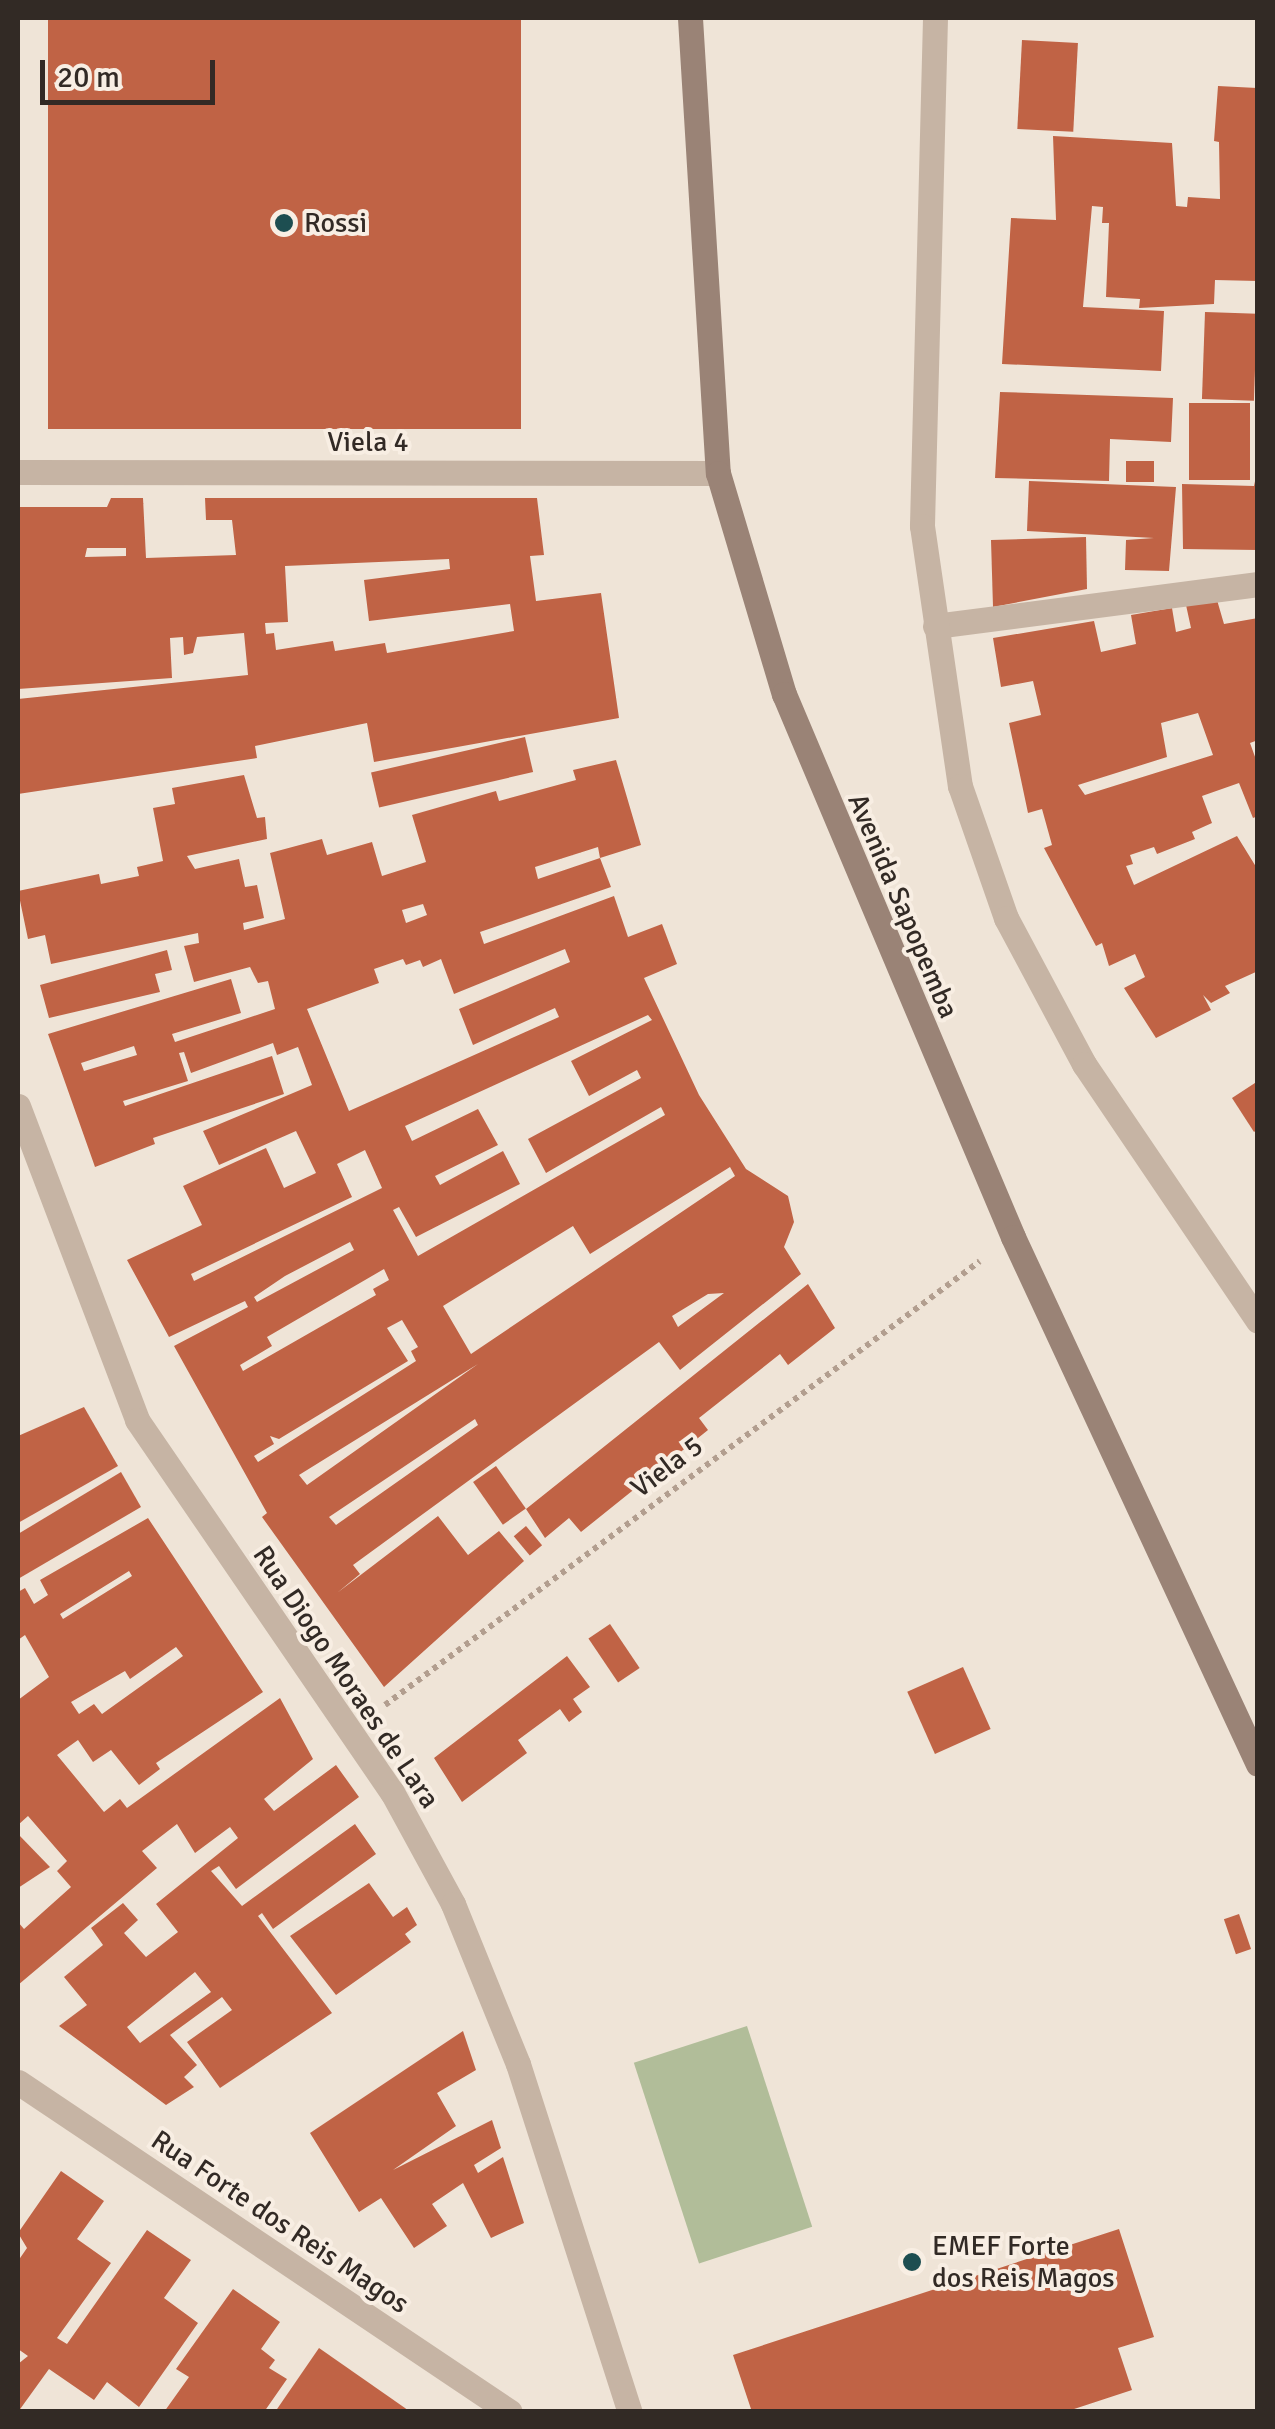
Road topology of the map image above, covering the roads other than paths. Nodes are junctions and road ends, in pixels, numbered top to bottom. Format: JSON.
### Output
{"nodes":[{"id":1,"x":690,"y":18,"type":"edge"},
{"id":2,"x":935,"y":18,"type":"edge"},
{"id":3,"x":18,"y":472,"type":"edge"},
{"id":4,"x":718,"y":473,"type":"junction"},
{"id":5,"x":1258,"y":584,"type":"edge"},
{"id":6,"x":935,"y":626,"type":"junction"},
{"id":7,"x":18,"y":1106,"type":"edge"},
{"id":8,"x":1258,"y":1321,"type":"edge"},
{"id":9,"x":1258,"y":1764,"type":"edge"},
{"id":10,"x":18,"y":2082,"type":"edge"},
{"id":11,"x":510,"y":2412,"type":"edge"},
{"id":12,"x":630,"y":2412,"type":"edge"}],
"edges":[{"from":1,"to":4,"type":"main road","name":"Avenida Sapopemba"},
{"from":2,"to":6,"type":"street"},
{"from":3,"to":4,"type":"street","name":"Viela 4"},
{"from":4,"to":9,"type":"main road","name":"Avenida Sapopemba"},
{"from":5,"to":6,"type":"street"},
{"from":6,"to":8,"type":"street"},
{"from":7,"to":12,"type":"street","name":"Rua Diogo Moraes de Lara"},
{"from":10,"to":11,"type":"street","name":"Rua Forte dos Reis Magos"}]}
